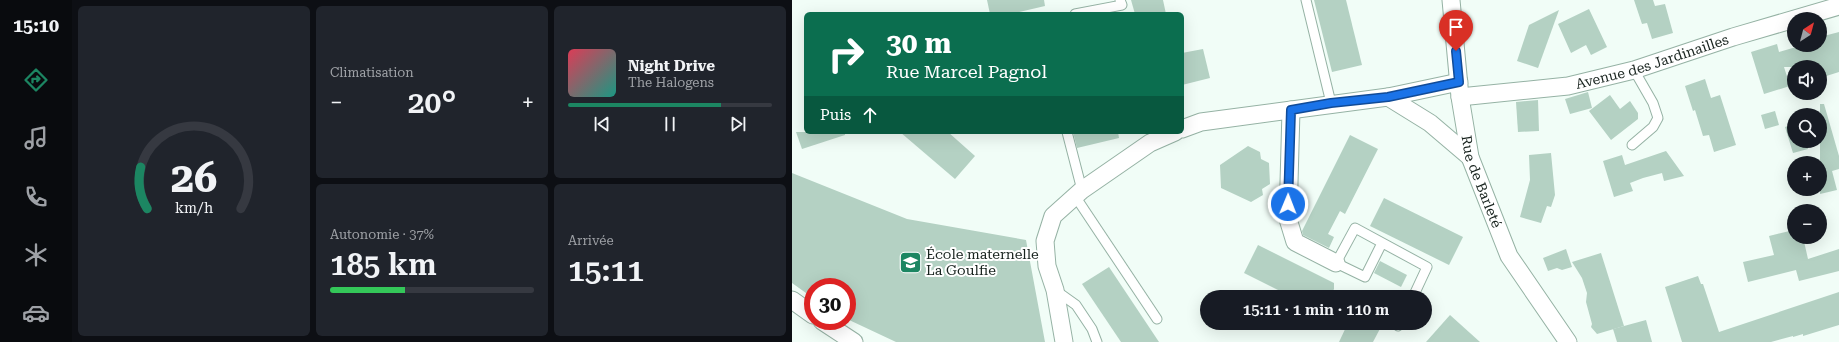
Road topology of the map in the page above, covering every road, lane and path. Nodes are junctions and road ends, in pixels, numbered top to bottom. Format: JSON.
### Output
{"nodes":[{"id":1,"x":1306,"y":0,"type":"edge"},
{"id":2,"x":1451,"y":0,"type":"edge"},
{"id":3,"x":1121,"y":2,"type":"edge"},
{"id":4,"x":1839,"y":6,"type":"edge"},
{"id":5,"x":1091,"y":12,"type":"edge"},
{"id":6,"x":1124,"y":12,"type":"edge"},
{"id":7,"x":1634,"y":70,"type":"junction"},
{"id":8,"x":1460,"y":90,"type":"junction"},
{"id":9,"x":1388,"y":97,"type":"junction"},
{"id":10,"x":1331,"y":103,"type":"junction"},
{"id":11,"x":1291,"y":110,"type":"junction"},
{"id":12,"x":1184,"y":128,"type":"edge"},
{"id":13,"x":1067,"y":134,"type":"edge"},
{"id":14,"x":1171,"y":134,"type":"edge"},
{"id":15,"x":1632,"y":145,"type":"dead end"},
{"id":16,"x":1470,"y":157,"type":"junction"},
{"id":17,"x":1078,"y":193,"type":"junction"},
{"id":18,"x":1382,"y":243,"type":"junction"},
{"id":19,"x":1336,"y":263,"type":"junction"},
{"id":20,"x":1055,"y":290,"type":"junction"},
{"id":21,"x":1416,"y":290,"type":"edge"},
{"id":22,"x":792,"y":300,"type":"edge"},
{"id":23,"x":804,"y":309,"type":"edge"},
{"id":24,"x":1157,"y":319,"type":"dead end"},
{"id":25,"x":836,"y":330,"type":"edge"},
{"id":26,"x":1563,"y":339,"type":"edge"},
{"id":27,"x":854,"y":342,"type":"edge"},
{"id":28,"x":1064,"y":342,"type":"edge"},
{"id":29,"x":1097,"y":342,"type":"edge"}],
"edges":[{"from":1,"to":10,"type":"lane"},
{"from":2,"to":8,"type":"street","name":"Rue de Barleté"},
{"from":3,"to":5,"type":"lane"},
{"from":3,"to":6,"type":"lane"},
{"from":4,"to":7,"type":"street","name":"Avenue des Jardinailles"},
{"from":7,"to":8,"type":"street","name":"Avenue des Jardinailles"},
{"from":7,"to":15,"type":"lane"},
{"from":8,"to":9,"type":"street","name":"Avenue des Jardinailles"},
{"from":8,"to":16,"type":"street","name":"Rue de Barleté"},
{"from":9,"to":10,"type":"street","name":"Avenue des Jardinailles"},
{"from":9,"to":16,"type":"street"},
{"from":10,"to":11,"type":"street","name":"Avenue des Jardinailles"},
{"from":11,"to":12,"type":"street","name":"Avenue des Jardinailles"},
{"from":11,"to":19,"type":"street"},
{"from":13,"to":17,"type":"lane"},
{"from":14,"to":17,"type":"street"},
{"from":16,"to":26,"type":"street","name":"Rue de Barleté"},
{"from":17,"to":20,"type":"street"},
{"from":17,"to":24,"type":"lane"},
{"from":18,"to":19,"type":"lane"},
{"from":18,"to":19,"type":"lane"},
{"from":18,"to":21,"type":"lane"},
{"from":20,"to":28,"type":"street"},
{"from":20,"to":29,"type":"lane"},
{"from":22,"to":23,"type":"street"},
{"from":25,"to":27,"type":"street"}]}
